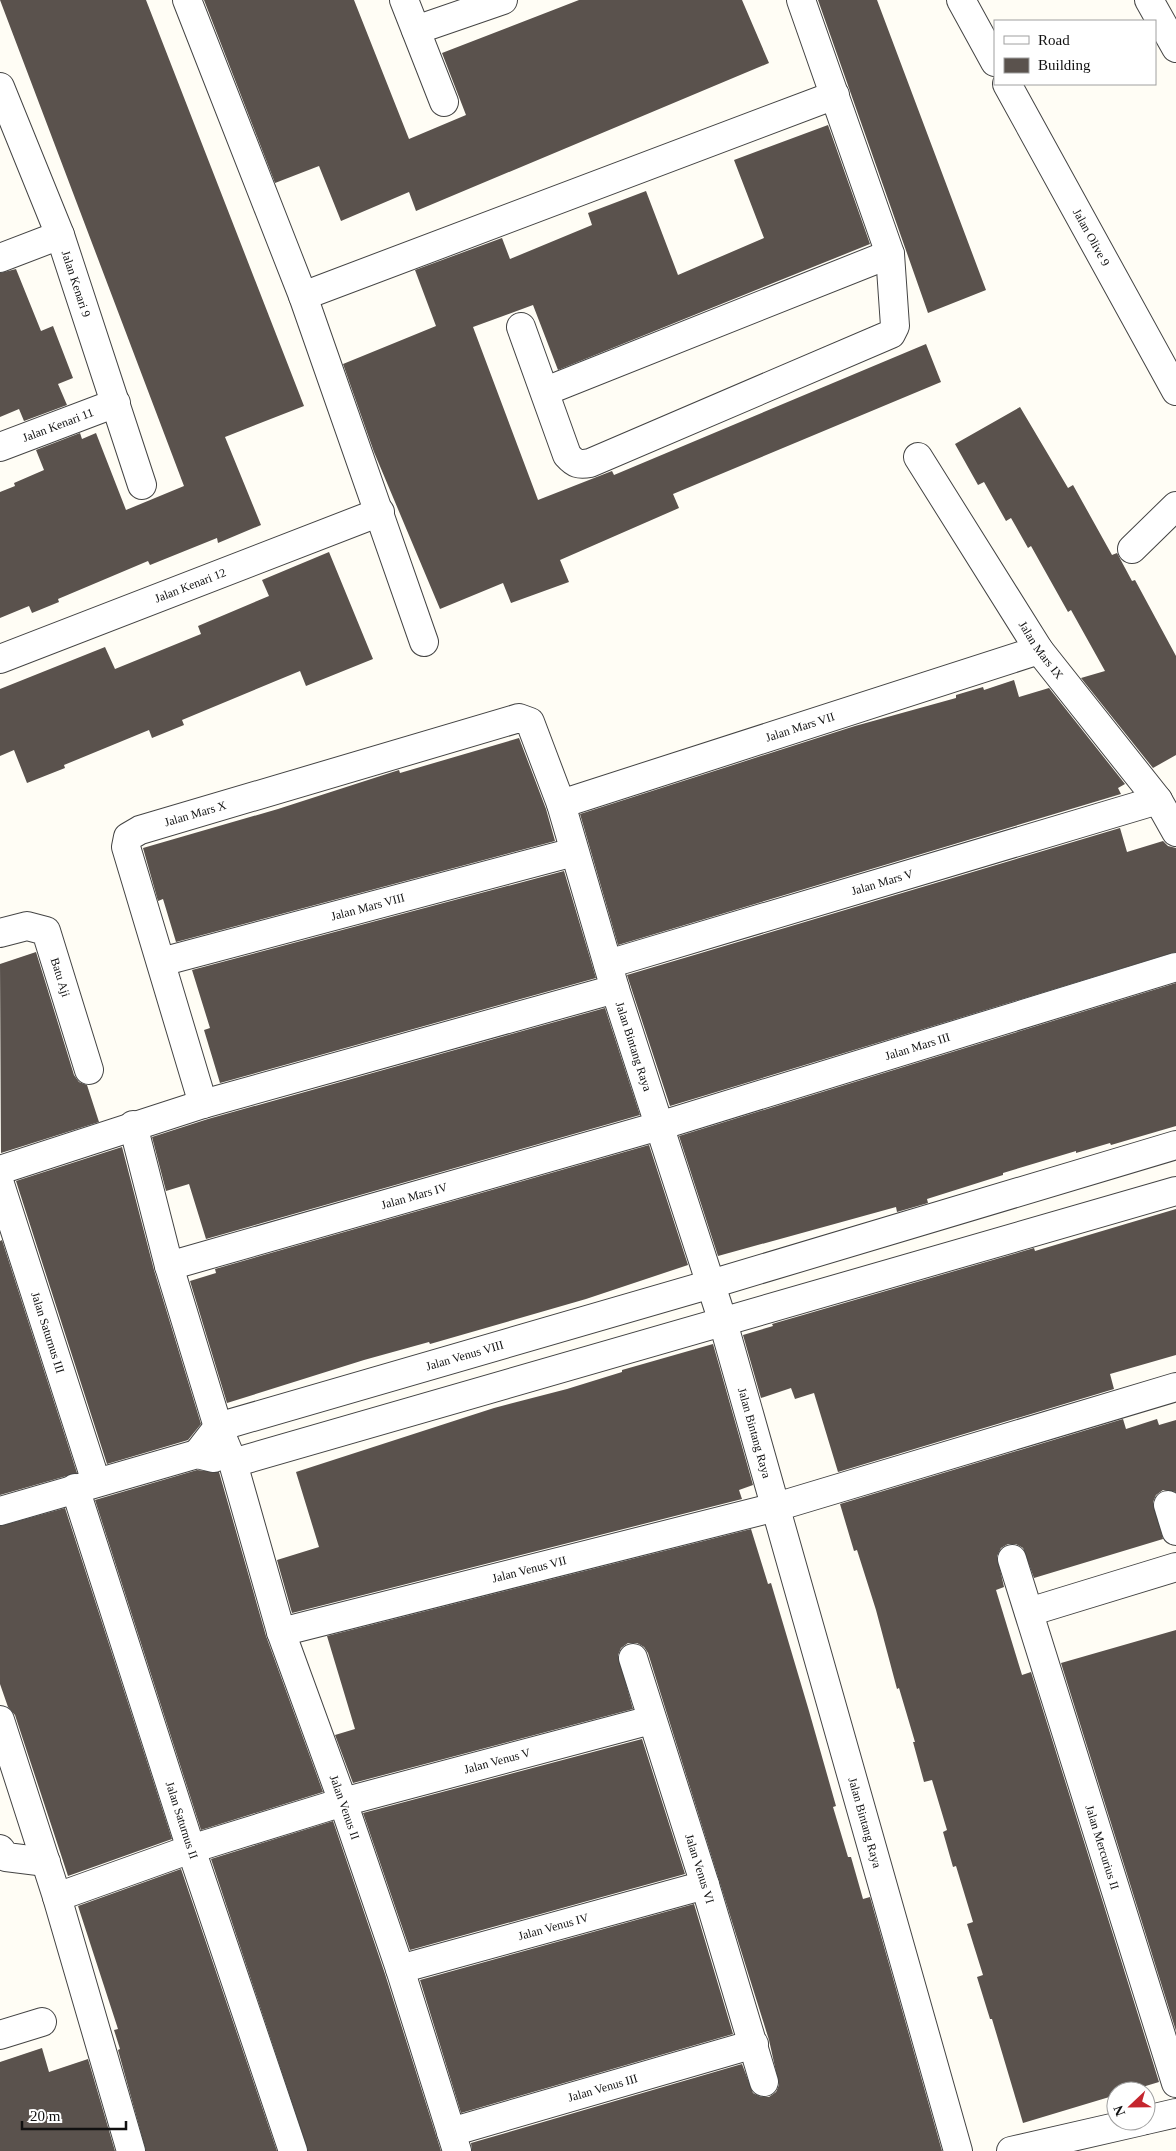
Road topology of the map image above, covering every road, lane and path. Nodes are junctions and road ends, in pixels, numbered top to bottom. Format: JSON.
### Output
{"nodes":[{"id":1,"x":187,"y":0,"type":"edge"},
{"id":2,"x":404,"y":0,"type":"edge"},
{"id":3,"x":503,"y":0,"type":"edge"},
{"id":4,"x":801,"y":0,"type":"edge"},
{"id":5,"x":961,"y":0,"type":"edge"},
{"id":6,"x":1149,"y":0,"type":"edge"},
{"id":7,"x":416,"y":30,"type":"junction"},
{"id":8,"x":1176,"y":48,"type":"edge"},
{"id":9,"x":994,"y":60,"type":"edge"},
{"id":10,"x":1008,"y":85,"type":"edge"},
{"id":11,"x":0,"y":87,"type":"edge"},
{"id":12,"x":835,"y":95,"type":"junction"},
{"id":13,"x":444,"y":102,"type":"dead end"},
{"id":14,"x":60,"y":234,"type":"junction"},
{"id":15,"x":890,"y":254,"type":"junction"},
{"id":16,"x":0,"y":258,"type":"edge"},
{"id":17,"x":303,"y":296,"type":"junction"},
{"id":18,"x":521,"y":328,"type":"dead end"},
{"id":19,"x":546,"y":391,"type":"junction"},
{"id":20,"x":1176,"y":391,"type":"edge"},
{"id":21,"x":116,"y":403,"type":"junction"},
{"id":22,"x":0,"y":447,"type":"edge"},
{"id":23,"x":918,"y":457,"type":"dead end"},
{"id":24,"x":142,"y":484,"type":"dead end"},
{"id":25,"x":1176,"y":506,"type":"edge"},
{"id":26,"x":380,"y":512,"type":"junction"},
{"id":27,"x":1132,"y":549,"type":"dead end"},
{"id":28,"x":424,"y":642,"type":"dead end"},
{"id":29,"x":1039,"y":650,"type":"junction"},
{"id":30,"x":0,"y":659,"type":"edge"},
{"id":31,"x":530,"y":722,"type":"joint"},
{"id":32,"x":1158,"y":800,"type":"junction"},
{"id":33,"x":561,"y":804,"type":"junction"},
{"id":34,"x":1176,"y":832,"type":"edge"},
{"id":35,"x":574,"y":852,"type":"junction"},
{"id":36,"x":0,"y":933,"type":"edge"},
{"id":37,"x":161,"y":962,"type":"junction"},
{"id":38,"x":1176,"y":967,"type":"edge"},
{"id":39,"x":611,"y":977,"type":"junction"},
{"id":40,"x":89,"y":1070,"type":"dead end"},
{"id":41,"x":203,"y":1104,"type":"junction"},
{"id":42,"x":133,"y":1125,"type":"junction"},
{"id":43,"x":659,"y":1126,"type":"junction"},
{"id":44,"x":1176,"y":1145,"type":"edge"},
{"id":45,"x":0,"y":1170,"type":"edge"},
{"id":46,"x":0,"y":1184,"type":"edge"},
{"id":47,"x":1176,"y":1191,"type":"edge"},
{"id":48,"x":168,"y":1266,"type":"junction"},
{"id":49,"x":711,"y":1284,"type":"junction"},
{"id":50,"x":723,"y":1322,"type":"junction"},
{"id":51,"x":1176,"y":1387,"type":"edge"},
{"id":52,"x":218,"y":1427,"type":"junction"},
{"id":53,"x":197,"y":1454,"type":"junction"},
{"id":54,"x":232,"y":1463,"type":"junction"},
{"id":55,"x":86,"y":1485,"type":"junction"},
{"id":56,"x":1168,"y":1505,"type":"dead end"},
{"id":57,"x":776,"y":1507,"type":"junction"},
{"id":58,"x":0,"y":1511,"type":"edge"},
{"id":59,"x":1176,"y":1530,"type":"edge"},
{"id":60,"x":1012,"y":1558,"type":"dead end"},
{"id":61,"x":1176,"y":1567,"type":"edge"},
{"id":62,"x":1029,"y":1612,"type":"junction"},
{"id":63,"x":282,"y":1632,"type":"junction"},
{"id":64,"x":633,"y":1658,"type":"dead end"},
{"id":65,"x":0,"y":1720,"type":"edge"},
{"id":66,"x":651,"y":1720,"type":"junction"},
{"id":67,"x":344,"y":1802,"type":"junction"},
{"id":68,"x":0,"y":1849,"type":"edge"},
{"id":69,"x":191,"y":1849,"type":"junction"},
{"id":70,"x":46,"y":1862,"type":"junction"},
{"id":71,"x":705,"y":1885,"type":"junction"},
{"id":72,"x":57,"y":1897,"type":"junction"},
{"id":73,"x":400,"y":1969,"type":"junction"},
{"id":74,"x":42,"y":2022,"type":"dead end"},
{"id":75,"x":0,"y":2035,"type":"edge"},
{"id":76,"x":754,"y":2044,"type":"junction"},
{"id":77,"x":764,"y":2082,"type":"dead end"},
{"id":78,"x":1176,"y":2083,"type":"edge"},
{"id":79,"x":1176,"y":2113,"type":"edge"},
{"id":80,"x":1156,"y":2118,"type":"edge"},
{"id":81,"x":1106,"y":2129,"type":"edge"},
{"id":82,"x":454,"y":2142,"type":"edge"},
{"id":83,"x":131,"y":2151,"type":"edge"},
{"id":84,"x":293,"y":2151,"type":"edge"},
{"id":85,"x":958,"y":2151,"type":"edge"},
{"id":86,"x":1010,"y":2151,"type":"edge"}],
"edges":[{"from":1,"to":17,"type":"street"},
{"from":2,"to":7,"type":"street"},
{"from":3,"to":7,"type":"street"},
{"from":4,"to":12,"type":"street"},
{"from":5,"to":9,"type":"street"},
{"from":6,"to":8,"type":"street"},
{"from":7,"to":13,"type":"street"},
{"from":10,"to":20,"type":"street","name":"Jalan Olive 9"},
{"from":11,"to":14,"type":"street","name":"Jalan Kenari 9"},
{"from":12,"to":15,"type":"street"},
{"from":12,"to":17,"type":"street"},
{"from":14,"to":16,"type":"street"},
{"from":14,"to":21,"type":"street","name":"Jalan Kenari 9"},
{"from":15,"to":19,"type":"street"},
{"from":15,"to":19,"type":"street"},
{"from":17,"to":26,"type":"street"},
{"from":18,"to":19,"type":"street"},
{"from":21,"to":22,"type":"street","name":"Jalan Kenari 11"},
{"from":21,"to":24,"type":"street","name":"Jalan Kenari 9"},
{"from":23,"to":29,"type":"street","name":"Jalan Mars IX"},
{"from":25,"to":27,"type":"street"},
{"from":26,"to":28,"type":"street"},
{"from":26,"to":30,"type":"street","name":"Jalan Kenari 12"},
{"from":29,"to":32,"type":"street","name":"Jalan Mars IX"},
{"from":29,"to":33,"type":"street","name":"Jalan Mars VII"},
{"from":31,"to":33,"type":"street","name":"Jalan Bintang Raya"},
{"from":31,"to":37,"type":"street","name":"Jalan Mars X"},
{"from":32,"to":34,"type":"street","name":"Jalan Mars IX"},
{"from":32,"to":39,"type":"street","name":"Jalan Mars V"},
{"from":33,"to":35,"type":"street","name":"Jalan Bintang Raya"},
{"from":35,"to":37,"type":"street","name":"Jalan Mars VIII"},
{"from":35,"to":39,"type":"street","name":"Jalan Bintang Raya"},
{"from":36,"to":40,"type":"street","name":"Batu Aji"},
{"from":37,"to":41,"type":"street","name":"Jalan Mars X"},
{"from":38,"to":43,"type":"street","name":"Jalan Mars III"},
{"from":39,"to":41,"type":"street","name":"Jalan Mars V"},
{"from":39,"to":43,"type":"street","name":"Jalan Bintang Raya"},
{"from":41,"to":42,"type":"street","name":"Jalan Mars V"},
{"from":42,"to":45,"type":"street","name":"Jalan Mars V"},
{"from":42,"to":48,"type":"street","name":"Jalan Venus II"},
{"from":43,"to":48,"type":"street","name":"Jalan Mars IV"},
{"from":43,"to":49,"type":"street","name":"Jalan Bintang Raya"},
{"from":44,"to":49,"type":"street","name":"Jalan Venus VIII"},
{"from":46,"to":55,"type":"street","name":"Jalan Saturnus III"},
{"from":47,"to":50,"type":"street"},
{"from":48,"to":52,"type":"street","name":"Jalan Venus II"},
{"from":49,"to":50,"type":"street","name":"Jalan Bintang Raya"},
{"from":49,"to":52,"type":"street","name":"Jalan Venus VIII"},
{"from":50,"to":54,"type":"street"},
{"from":50,"to":57,"type":"street","name":"Jalan Bintang Raya"},
{"from":51,"to":57,"type":"street","name":"Jalan Venus VII"},
{"from":52,"to":53,"type":"street"},
{"from":52,"to":54,"type":"street","name":"Jalan Venus II"},
{"from":53,"to":54,"type":"street"},
{"from":53,"to":55,"type":"street"},
{"from":54,"to":63,"type":"street","name":"Jalan Venus II"},
{"from":55,"to":58,"type":"street"},
{"from":55,"to":69,"type":"street","name":"Jalan Saturnus II"},
{"from":56,"to":59,"type":"street"},
{"from":57,"to":63,"type":"street","name":"Jalan Venus VII"},
{"from":57,"to":85,"type":"street","name":"Jalan Bintang Raya"},
{"from":60,"to":62,"type":"street","name":"Jalan Mercurius II"},
{"from":61,"to":62,"type":"street"},
{"from":62,"to":78,"type":"street","name":"Jalan Mercurius II"},
{"from":63,"to":67,"type":"street","name":"Jalan Venus II"},
{"from":64,"to":66,"type":"street","name":"Jalan Venus VI"},
{"from":65,"to":70,"type":"street"},
{"from":66,"to":67,"type":"street","name":"Jalan Venus V"},
{"from":66,"to":71,"type":"street","name":"Jalan Venus VI"},
{"from":67,"to":69,"type":"street","name":"Jalan Venus V"},
{"from":67,"to":73,"type":"street","name":"Jalan Venus II"},
{"from":68,"to":70,"type":"street"},
{"from":69,"to":72,"type":"street","name":"Jalan Venus V"},
{"from":69,"to":84,"type":"street","name":"Jalan Saturnus II"},
{"from":70,"to":72,"type":"street"},
{"from":71,"to":73,"type":"street","name":"Jalan Venus IV"},
{"from":71,"to":76,"type":"street","name":"Jalan Venus VI"},
{"from":72,"to":83,"type":"street"},
{"from":73,"to":82,"type":"street","name":"Jalan Venus II"},
{"from":74,"to":75,"type":"street"},
{"from":76,"to":77,"type":"street","name":"Jalan Venus VI"},
{"from":76,"to":82,"type":"street","name":"Jalan Venus III"},
{"from":79,"to":80,"type":"street"},
{"from":81,"to":86,"type":"street"}]}
